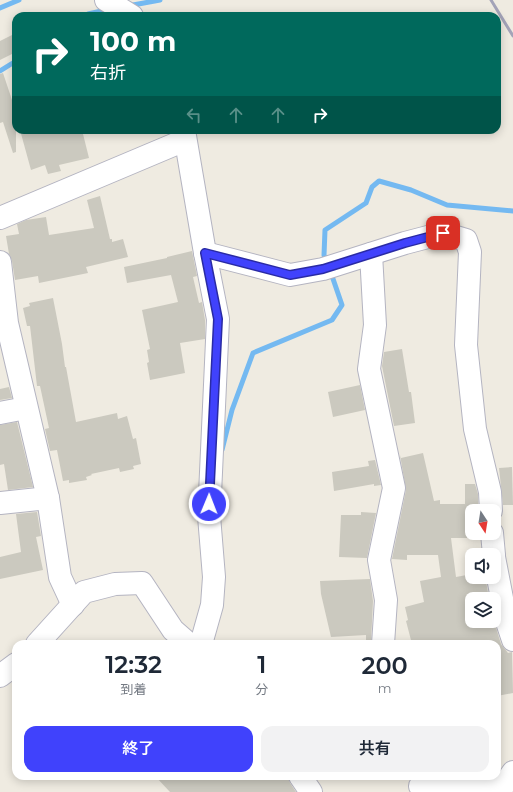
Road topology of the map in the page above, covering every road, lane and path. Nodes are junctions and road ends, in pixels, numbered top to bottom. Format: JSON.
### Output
{"nodes":[{"id":1,"x":106,"y":0,"type":"edge"},
{"id":2,"x":126,"y":12,"type":"edge"},
{"id":3,"x":184,"y":135,"type":"edge"},
{"id":4,"x":0,"y":218,"type":"edge"},
{"id":5,"x":205,"y":253,"type":"junction"},
{"id":6,"x":371,"y":254,"type":"junction"},
{"id":7,"x":0,"y":262,"type":"edge"},
{"id":8,"x":26,"y":408,"type":"junction"},
{"id":9,"x":0,"y":413,"type":"edge"},
{"id":10,"x":48,"y":498,"type":"junction"},
{"id":11,"x":0,"y":503,"type":"edge"},
{"id":12,"x":491,"y":504,"type":"edge"},
{"id":13,"x":499,"y":584,"type":"edge"},
{"id":14,"x":73,"y":605,"type":"junction"},
{"id":15,"x":41,"y":640,"type":"edge"},
{"id":16,"x":184,"y":640,"type":"edge"},
{"id":17,"x":202,"y":640,"type":"edge"},
{"id":18,"x":382,"y":640,"type":"edge"},
{"id":19,"x":513,"y":640,"type":"edge"},
{"id":20,"x":12,"y":667,"type":"edge"},
{"id":21,"x":0,"y":676,"type":"edge"},
{"id":22,"x":513,"y":772,"type":"edge"},
{"id":23,"x":303,"y":780,"type":"edge"},
{"id":24,"x":419,"y":785,"type":"edge"},
{"id":25,"x":311,"y":792,"type":"edge"}],
"edges":[{"from":1,"to":2,"type":"street"},
{"from":3,"to":4,"type":"street"},
{"from":3,"to":5,"type":"street"},
{"from":5,"to":6,"type":"street"},
{"from":5,"to":17,"type":"street"},
{"from":6,"to":12,"type":"street"},
{"from":6,"to":18,"type":"street"},
{"from":7,"to":8,"type":"street"},
{"from":8,"to":9,"type":"street"},
{"from":8,"to":10,"type":"street"},
{"from":10,"to":11,"type":"street"},
{"from":10,"to":14,"type":"street"},
{"from":13,"to":19,"type":"street"},
{"from":14,"to":15,"type":"street"},
{"from":14,"to":16,"type":"street"},
{"from":20,"to":21,"type":"street"},
{"from":22,"to":24,"type":"street"},
{"from":23,"to":25,"type":"street"}]}
